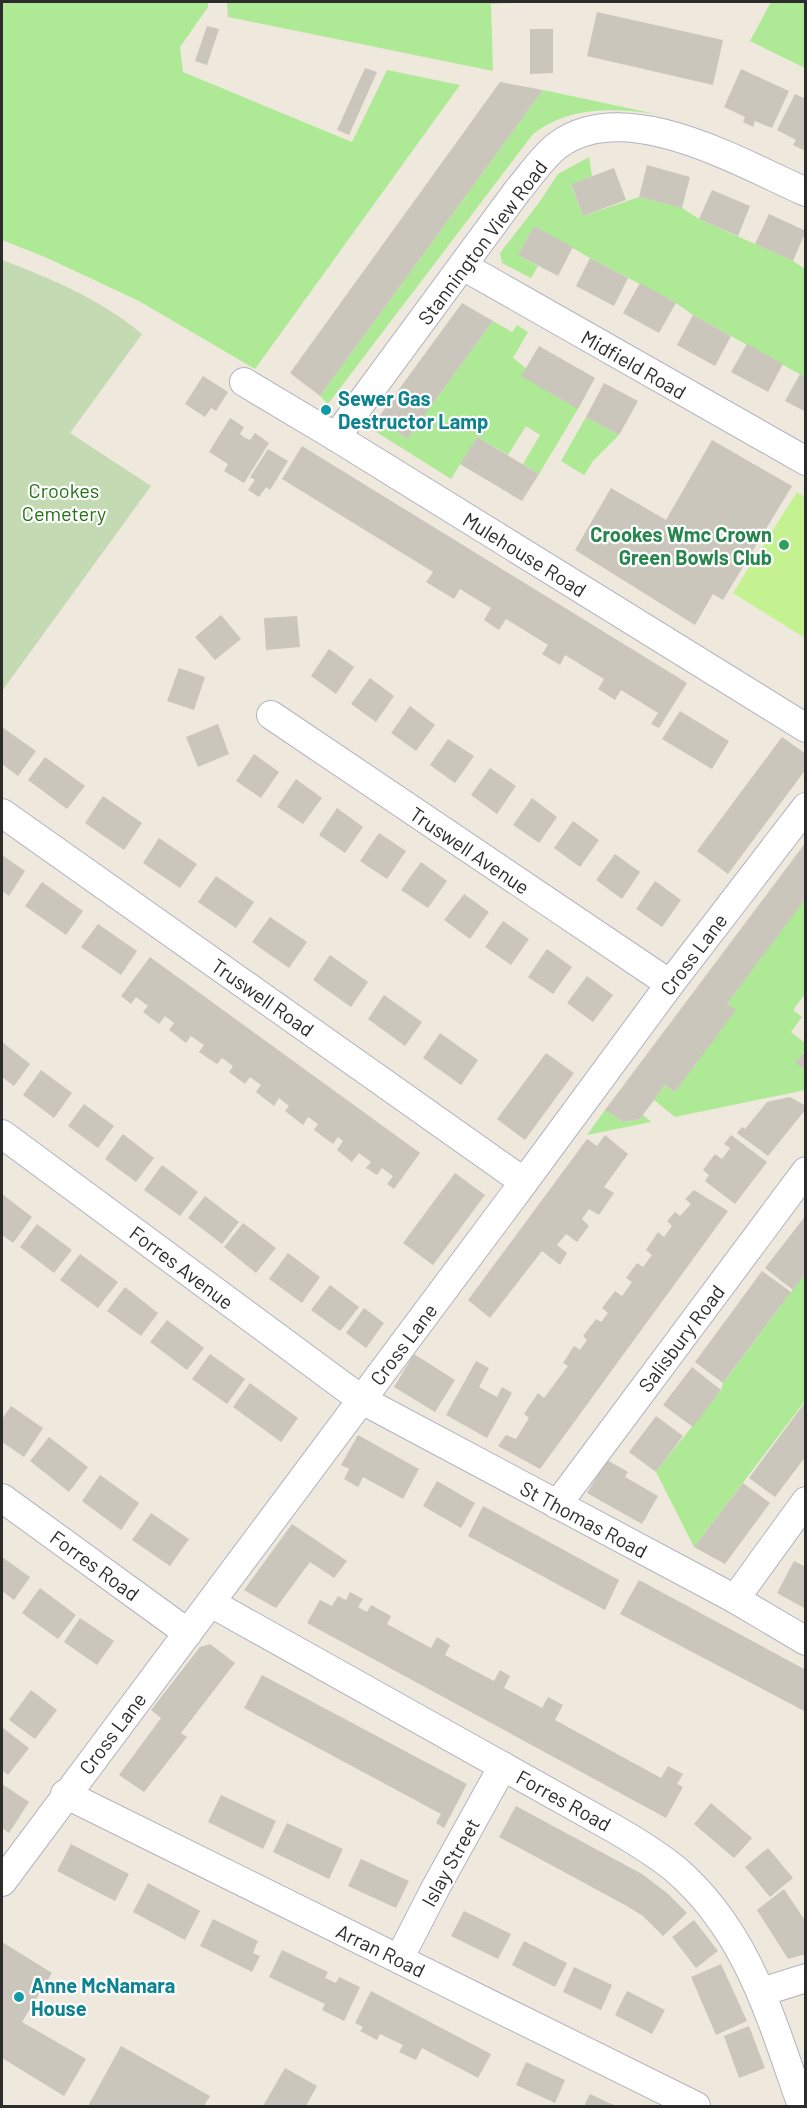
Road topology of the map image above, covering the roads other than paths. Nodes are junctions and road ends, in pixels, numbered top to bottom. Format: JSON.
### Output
{"nodes":[{"id":1,"x":806,"y":192,"type":"edge"},
{"id":2,"x":463,"y":266,"type":"junction"},
{"id":3,"x":244,"y":382,"type":"dead end"},
{"id":4,"x":336,"y":436,"type":"junction"},
{"id":5,"x":806,"y":461,"type":"edge"},
{"id":6,"x":271,"y":714,"type":"dead end"},
{"id":7,"x":806,"y":728,"type":"edge"},
{"id":8,"x":806,"y":807,"type":"edge"},
{"id":9,"x":2,"y":813,"type":"edge"},
{"id":10,"x":670,"y":984,"type":"junction"},
{"id":11,"x":2,"y":1134,"type":"edge"},
{"id":12,"x":806,"y":1171,"type":"edge"},
{"id":13,"x":524,"y":1182,"type":"junction"},
{"id":14,"x":362,"y":1400,"type":"junction"},
{"id":15,"x":2,"y":1498,"type":"edge"},
{"id":16,"x":806,"y":1501,"type":"edge"},
{"id":17,"x":557,"y":1505,"type":"junction"},
{"id":18,"x":735,"y":1599,"type":"junction"},
{"id":19,"x":211,"y":1603,"type":"junction"},
{"id":20,"x":188,"y":1633,"type":"junction"},
{"id":21,"x":806,"y":1641,"type":"edge"},
{"id":22,"x":503,"y":1766,"type":"junction"},
{"id":23,"x":65,"y":1794,"type":"junction"},
{"id":24,"x":2,"y":1882,"type":"edge"},
{"id":25,"x":399,"y":1959,"type":"junction"},
{"id":26,"x":806,"y":1978,"type":"edge"},
{"id":27,"x":762,"y":1992,"type":"junction"},
{"id":28,"x":696,"y":2106,"type":"edge"},
{"id":29,"x":802,"y":2106,"type":"edge"}],
"edges":[{"from":1,"to":2,"type":"street","name":"Stannington View Road"},
{"from":2,"to":4,"type":"street","name":"Stannington View Road"},
{"from":2,"to":5,"type":"street","name":"Midfield Road"},
{"from":3,"to":4,"type":"street","name":"Mulehouse Road"},
{"from":4,"to":7,"type":"street","name":"Mulehouse Road"},
{"from":6,"to":10,"type":"street","name":"Truswell Avenue"},
{"from":8,"to":10,"type":"street","name":"Cross Lane"},
{"from":9,"to":13,"type":"street","name":"Truswell Road"},
{"from":10,"to":13,"type":"street","name":"Cross Lane"},
{"from":11,"to":14,"type":"street","name":"Forres Avenue"},
{"from":12,"to":17,"type":"street","name":"Salisbury Road"},
{"from":13,"to":14,"type":"street","name":"Cross Lane"},
{"from":14,"to":17,"type":"street","name":"St Thomas Road"},
{"from":14,"to":19,"type":"street","name":"Cross Lane"},
{"from":15,"to":20,"type":"street","name":"Forres Road"},
{"from":16,"to":18,"type":"street"},
{"from":17,"to":18,"type":"street","name":"St Thomas Road"},
{"from":18,"to":21,"type":"street","name":"St Thomas Road"},
{"from":19,"to":20,"type":"street","name":"Cross Lane"},
{"from":19,"to":22,"type":"street","name":"Forres Road"},
{"from":20,"to":23,"type":"street","name":"Cross Lane"},
{"from":22,"to":25,"type":"street","name":"Islay Street"},
{"from":22,"to":27,"type":"street","name":"Forres Road"},
{"from":23,"to":24,"type":"street","name":"Cross Lane"},
{"from":23,"to":25,"type":"street","name":"Arran Road"},
{"from":25,"to":28,"type":"street","name":"Arran Road"},
{"from":26,"to":27,"type":"street"},
{"from":27,"to":29,"type":"street","name":"Forres Road"}]}
